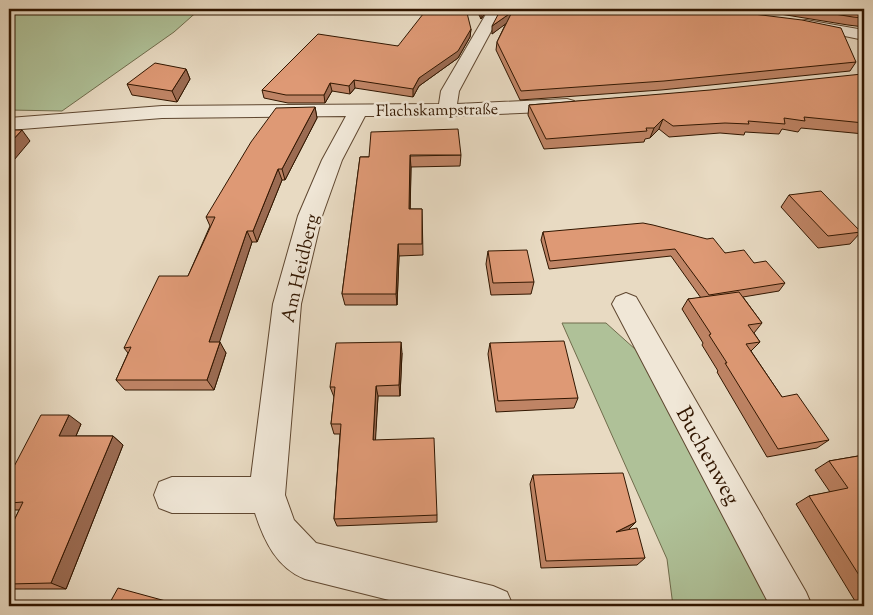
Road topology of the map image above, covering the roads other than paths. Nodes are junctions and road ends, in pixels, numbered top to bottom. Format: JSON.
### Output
{"nodes":[{"id":1,"x":496,"y":9,"type":"edge"},
{"id":2,"x":788,"y":21,"type":"edge"},
{"id":3,"x":864,"y":35,"type":"edge"},
{"id":4,"x":584,"y":104,"type":"edge"},
{"id":5,"x":359,"y":110,"type":"junction"},
{"id":6,"x":447,"y":110,"type":"junction"},
{"id":7,"x":9,"y":124,"type":"edge"},
{"id":8,"x":626,"y":304,"type":"dead end"},
{"id":9,"x":172,"y":495,"type":"dead end"},
{"id":10,"x":268,"y":495,"type":"junction"},
{"id":11,"x":493,"y":606,"type":"edge"},
{"id":12,"x":792,"y":606,"type":"edge"}],
"edges":[{"from":1,"to":6,"type":"street"},
{"from":2,"to":3,"type":"street"},
{"from":4,"to":6,"type":"street","name":"Flachskampstraße"},
{"from":5,"to":6,"type":"street","name":"Flachskampstraße"},
{"from":5,"to":7,"type":"street","name":"Flachskampstraße"},
{"from":5,"to":10,"type":"street","name":"Am Heidberg"},
{"from":8,"to":12,"type":"street","name":"Buchenweg"},
{"from":9,"to":10,"type":"street"},
{"from":10,"to":11,"type":"street","name":"Am Heidberg"}]}
